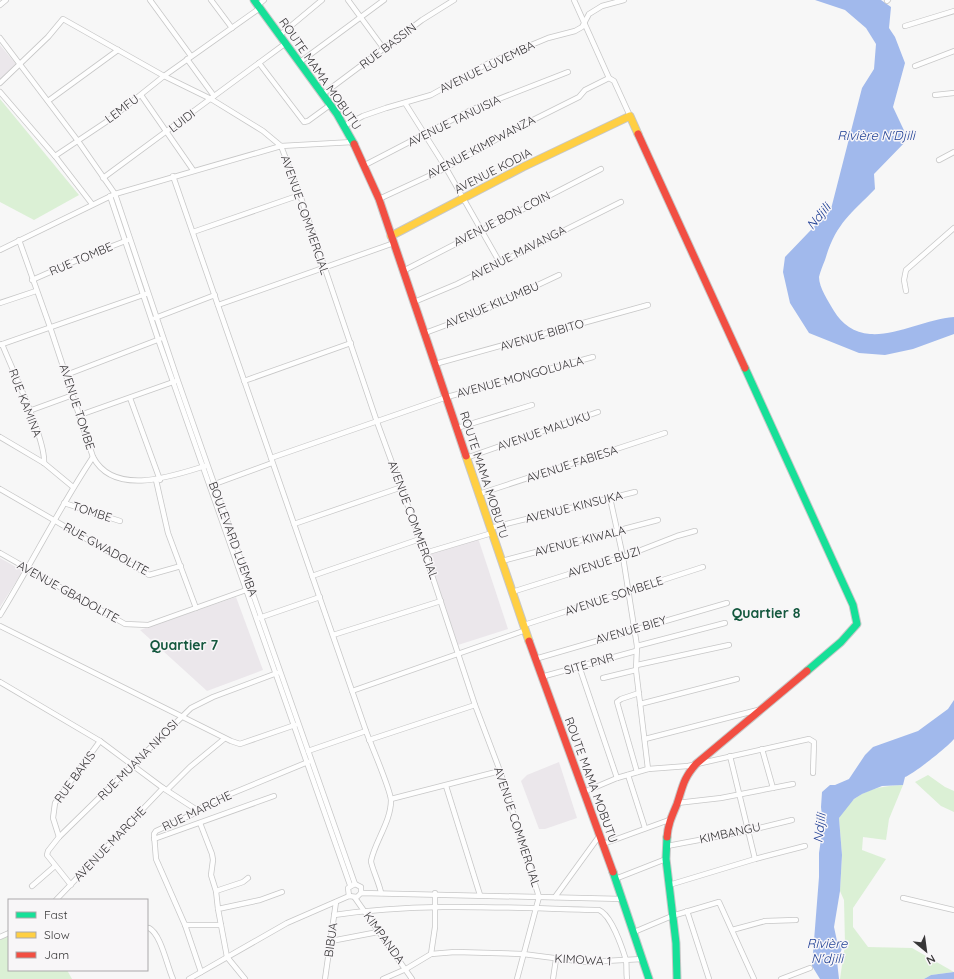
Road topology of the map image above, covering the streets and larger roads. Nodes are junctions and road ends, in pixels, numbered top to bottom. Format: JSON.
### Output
{"nodes":[{"id":1,"x":6,"y":0,"type":"edge"},
{"id":2,"x":150,"y":0,"type":"edge"},
{"id":3,"x":211,"y":0,"type":"edge"},
{"id":4,"x":264,"y":0,"type":"edge"},
{"id":5,"x":322,"y":0,"type":"edge"},
{"id":6,"x":348,"y":0,"type":"edge"},
{"id":7,"x":384,"y":0,"type":"edge"},
{"id":8,"x":454,"y":0,"type":"edge"},
{"id":9,"x":574,"y":0,"type":"edge"},
{"id":10,"x":624,"y":0,"type":"edge"},
{"id":11,"x":257,"y":4,"type":"edge"},
{"id":12,"x":0,"y":5,"type":"edge"},
{"id":13,"x":954,"y":12,"type":"edge"},
{"id":14,"x":360,"y":17,"type":"junction"},
{"id":15,"x":585,"y":22,"type":"junction"},
{"id":16,"x":905,"y":26,"type":"dead end"},
{"id":17,"x":232,"y":28,"type":"junction"},
{"id":18,"x":280,"y":35,"type":"junction"},
{"id":19,"x":0,"y":38,"type":"edge"},
{"id":20,"x":286,"y":43,"type":"junction"},
{"id":21,"x":384,"y":49,"type":"junction"},
{"id":22,"x":118,"y":50,"type":"junction"},
{"id":23,"x":954,"y":51,"type":"edge"},
{"id":24,"x":189,"y":58,"type":"junction"},
{"id":25,"x":300,"y":62,"type":"junction"},
{"id":26,"x":259,"y":64,"type":"junction"},
{"id":27,"x":19,"y":65,"type":"junction"},
{"id":28,"x":915,"y":66,"type":"dead end"},
{"id":29,"x":568,"y":72,"type":"dead end"},
{"id":30,"x":164,"y":76,"type":"junction"},
{"id":31,"x":609,"y":78,"type":"junction"},
{"id":32,"x":0,"y":83,"type":"edge"},
{"id":33,"x":0,"y":92,"type":"edge"},
{"id":34,"x":323,"y":94,"type":"junction"},
{"id":35,"x":954,"y":94,"type":"edge"},
{"id":36,"x":141,"y":95,"type":"junction"},
{"id":37,"x":936,"y":95,"type":"dead end"},
{"id":38,"x":212,"y":98,"type":"junction"},
{"id":39,"x":48,"y":101,"type":"junction"},
{"id":40,"x":405,"y":103,"type":"junction"},
{"id":41,"x":330,"y":105,"type":"junction"},
{"id":42,"x":630,"y":116,"type":"junction"},
{"id":43,"x":344,"y":126,"type":"junction"},
{"id":44,"x":168,"y":132,"type":"junction"},
{"id":45,"x":424,"y":135,"type":"junction"},
{"id":46,"x":78,"y":141,"type":"junction"},
{"id":47,"x":354,"y":142,"type":"junction"},
{"id":48,"x":281,"y":146,"type":"junction"},
{"id":49,"x":954,"y":152,"type":"edge"},
{"id":50,"x":55,"y":156,"type":"junction"},
{"id":51,"x":939,"y":160,"type":"dead end"},
{"id":52,"x":365,"y":165,"type":"junction"},
{"id":53,"x":446,"y":168,"type":"junction"},
{"id":54,"x":601,"y":169,"type":"dead end"},
{"id":55,"x":193,"y":170,"type":"junction"},
{"id":56,"x":173,"y":176,"type":"junction"},
{"id":57,"x":104,"y":178,"type":"junction"},
{"id":58,"x":113,"y":195,"type":"junction"},
{"id":59,"x":300,"y":195,"type":"junction"},
{"id":60,"x":463,"y":198,"type":"junction"},
{"id":61,"x":379,"y":199,"type":"junction"},
{"id":62,"x":621,"y":202,"type":"dead end"},
{"id":63,"x":92,"y":204,"type":"junction"},
{"id":64,"x":954,"y":228,"type":"edge"},
{"id":65,"x":480,"y":230,"type":"junction"},
{"id":66,"x":193,"y":232,"type":"junction"},
{"id":67,"x":392,"y":239,"type":"junction"},
{"id":68,"x":19,"y":240,"type":"junction"},
{"id":69,"x":127,"y":240,"type":"junction"},
{"id":70,"x":0,"y":250,"type":"edge"},
{"id":71,"x":500,"y":263,"type":"junction"},
{"id":72,"x":324,"y":268,"type":"junction"},
{"id":73,"x":403,"y":271,"type":"junction"},
{"id":74,"x":559,"y":275,"type":"dead end"},
{"id":75,"x":32,"y":280,"type":"junction"},
{"id":76,"x":36,"y":291,"type":"junction"},
{"id":77,"x":906,"y":291,"type":"dead end"},
{"id":78,"x":145,"y":294,"type":"junction"},
{"id":79,"x":215,"y":295,"type":"junction"},
{"id":80,"x":414,"y":302,"type":"junction"},
{"id":81,"x":0,"y":303,"type":"edge"},
{"id":82,"x":218,"y":305,"type":"junction"},
{"id":83,"x":648,"y":305,"type":"dead end"},
{"id":84,"x":154,"y":318,"type":"junction"},
{"id":85,"x":50,"y":327,"type":"junction"},
{"id":86,"x":425,"y":334,"type":"junction"},
{"id":87,"x":161,"y":338,"type":"junction"},
{"id":88,"x":351,"y":343,"type":"junction"},
{"id":89,"x":1,"y":345,"type":"edge"},
{"id":90,"x":593,"y":356,"type":"dead end"},
{"id":91,"x":435,"y":364,"type":"junction"},
{"id":92,"x":66,"y":375,"type":"junction"},
{"id":93,"x":244,"y":381,"type":"junction"},
{"id":94,"x":176,"y":382,"type":"junction"},
{"id":95,"x":73,"y":395,"type":"junction"},
{"id":96,"x":447,"y":397,"type":"junction"},
{"id":97,"x":130,"y":398,"type":"junction"},
{"id":98,"x":532,"y":405,"type":"dead end"},
{"id":99,"x":29,"y":411,"type":"junction"},
{"id":100,"x":598,"y":412,"type":"dead end"},
{"id":101,"x":80,"y":415,"type":"junction"},
{"id":102,"x":377,"y":422,"type":"junction"},
{"id":103,"x":457,"y":428,"type":"junction"},
{"id":104,"x":665,"y":433,"type":"dead end"},
{"id":105,"x":0,"y":437,"type":"edge"},
{"id":106,"x":93,"y":457,"type":"junction"},
{"id":107,"x":466,"y":458,"type":"junction"},
{"id":108,"x":271,"y":460,"type":"junction"},
{"id":109,"x":44,"y":463,"type":"junction"},
{"id":110,"x":205,"y":466,"type":"junction"},
{"id":111,"x":158,"y":480,"type":"junction"},
{"id":112,"x":212,"y":485,"type":"junction"},
{"id":113,"x":73,"y":487,"type":"junction"},
{"id":114,"x":402,"y":487,"type":"junction"},
{"id":115,"x":0,"y":489,"type":"edge"},
{"id":116,"x":635,"y":492,"type":"dead end"},
{"id":117,"x":479,"y":494,"type":"junction"},
{"id":118,"x":610,"y":498,"type":"junction"},
{"id":119,"x":64,"y":503,"type":"junction"},
{"id":120,"x":54,"y":520,"type":"junction"},
{"id":121,"x":658,"y":520,"type":"dead end"},
{"id":122,"x":120,"y":521,"type":"dead end"},
{"id":123,"x":294,"y":524,"type":"junction"},
{"id":124,"x":491,"y":530,"type":"junction"},
{"id":125,"x":618,"y":531,"type":"junction"},
{"id":126,"x":695,"y":531,"type":"dead end"},
{"id":127,"x":420,"y":539,"type":"junction"},
{"id":128,"x":0,"y":553,"type":"edge"},
{"id":129,"x":425,"y":553,"type":"junction"},
{"id":130,"x":622,"y":557,"type":"junction"},
{"id":131,"x":502,"y":561,"type":"junction"},
{"id":132,"x":181,"y":566,"type":"junction"},
{"id":133,"x":703,"y":566,"type":"dead end"},
{"id":134,"x":28,"y":570,"type":"junction"},
{"id":135,"x":312,"y":576,"type":"junction"},
{"id":136,"x":249,"y":589,"type":"junction"},
{"id":137,"x":512,"y":592,"type":"junction"},
{"id":138,"x":628,"y":592,"type":"junction"},
{"id":139,"x":320,"y":597,"type":"junction"},
{"id":140,"x":441,"y":601,"type":"junction"},
{"id":141,"x":727,"y":603,"type":"dead end"},
{"id":142,"x":196,"y":608,"type":"junction"},
{"id":143,"x":0,"y":615,"type":"edge"},
{"id":144,"x":259,"y":618,"type":"junction"},
{"id":145,"x":725,"y":623,"type":"dead end"},
{"id":146,"x":0,"y":626,"type":"edge"},
{"id":147,"x":525,"y":628,"type":"junction"},
{"id":148,"x":633,"y":629,"type":"junction"},
{"id":149,"x":333,"y":636,"type":"junction"},
{"id":150,"x":729,"y":645,"type":"dead end"},
{"id":151,"x":637,"y":648,"type":"junction"},
{"id":152,"x":458,"y":653,"type":"junction"},
{"id":153,"x":535,"y":659,"type":"junction"},
{"id":154,"x":579,"y":666,"type":"junction"},
{"id":155,"x":636,"y":667,"type":"junction"},
{"id":156,"x":278,"y":673,"type":"junction"},
{"id":157,"x":541,"y":677,"type":"junction"},
{"id":158,"x":603,"y":678,"type":"dead end"},
{"id":159,"x":737,"y":679,"type":"dead end"},
{"id":160,"x":0,"y":682,"type":"edge"},
{"id":161,"x":352,"y":691,"type":"junction"},
{"id":162,"x":639,"y":693,"type":"junction"},
{"id":163,"x":640,"y":704,"type":"junction"},
{"id":164,"x":475,"y":705,"type":"junction"},
{"id":165,"x":762,"y":709,"type":"junction"},
{"id":166,"x":180,"y":717,"type":"junction"},
{"id":167,"x":296,"y":725,"type":"junction"},
{"id":168,"x":366,"y":731,"type":"junction"},
{"id":169,"x":224,"y":739,"type":"junction"},
{"id":170,"x":645,"y":739,"type":"junction"},
{"id":171,"x":369,"y":740,"type":"junction"},
{"id":172,"x":100,"y":742,"type":"junction"},
{"id":173,"x":762,"y":748,"type":"junction"},
{"id":174,"x":308,"y":751,"type":"junction"},
{"id":175,"x":730,"y":756,"type":"junction"},
{"id":176,"x":309,"y":761,"type":"junction"},
{"id":177,"x":696,"y":764,"type":"junction"},
{"id":178,"x":134,"y":765,"type":"junction"},
{"id":179,"x":648,"y":769,"type":"junction"},
{"id":180,"x":500,"y":771,"type":"junction"},
{"id":181,"x":638,"y":772,"type":"junction"},
{"id":182,"x":813,"y":773,"type":"dead end"},
{"id":183,"x":628,"y":775,"type":"junction"},
{"id":184,"x":617,"y":778,"type":"junction"},
{"id":185,"x":793,"y":784,"type":"dead end"},
{"id":186,"x":446,"y":786,"type":"junction"},
{"id":187,"x":773,"y":788,"type":"junction"},
{"id":188,"x":165,"y":789,"type":"junction"},
{"id":189,"x":584,"y":792,"type":"junction"},
{"id":190,"x":738,"y":795,"type":"junction"},
{"id":191,"x":274,"y":796,"type":"dead end"},
{"id":192,"x":391,"y":799,"type":"junction"},
{"id":193,"x":677,"y":803,"type":"junction"},
{"id":194,"x":197,"y":810,"type":"junction"},
{"id":195,"x":669,"y":820,"type":"junction"},
{"id":196,"x":792,"y":820,"type":"dead end"},
{"id":197,"x":200,"y":823,"type":"junction"},
{"id":198,"x":645,"y":828,"type":"junction"},
{"id":199,"x":747,"y":831,"type":"junction"},
{"id":200,"x":600,"y":835,"type":"junction"},
{"id":201,"x":59,"y":837,"type":"junction"},
{"id":202,"x":154,"y":839,"type":"junction"},
{"id":203,"x":603,"y":844,"type":"junction"},
{"id":204,"x":667,"y":846,"type":"junction"},
{"id":205,"x":805,"y":846,"type":"dead end"},
{"id":206,"x":666,"y":859,"type":"junction"},
{"id":207,"x":755,"y":859,"type":"junction"},
{"id":208,"x":55,"y":866,"type":"junction"},
{"id":209,"x":248,"y":878,"type":"dead end"},
{"id":210,"x":615,"y":879,"type":"junction"},
{"id":211,"x":352,"y":884,"type":"junction"},
{"id":212,"x":71,"y":885,"type":"junction"},
{"id":213,"x":669,"y":885,"type":"junction"},
{"id":214,"x":32,"y":886,"type":"dead end"},
{"id":215,"x":216,"y":891,"type":"junction"},
{"id":216,"x":282,"y":892,"type":"dead end"},
{"id":217,"x":361,"y":893,"type":"junction"},
{"id":218,"x":381,"y":893,"type":"junction"},
{"id":219,"x":435,"y":893,"type":"junction"},
{"id":220,"x":480,"y":895,"type":"junction"},
{"id":221,"x":349,"y":896,"type":"junction"},
{"id":222,"x":539,"y":897,"type":"junction"},
{"id":223,"x":355,"y":898,"type":"junction"},
{"id":224,"x":555,"y":898,"type":"junction"},
{"id":225,"x":903,"y":898,"type":"dead end"},
{"id":226,"x":57,"y":899,"type":"edge"},
{"id":227,"x":623,"y":899,"type":"junction"},
{"id":228,"x":336,"y":902,"type":"junction"},
{"id":229,"x":435,"y":906,"type":"junction"},
{"id":230,"x":536,"y":909,"type":"junction"},
{"id":231,"x":218,"y":910,"type":"junction"},
{"id":232,"x":954,"y":910,"type":"edge"},
{"id":233,"x":364,"y":911,"type":"junction"},
{"id":234,"x":687,"y":911,"type":"junction"},
{"id":235,"x":334,"y":915,"type":"junction"},
{"id":236,"x":672,"y":916,"type":"junction"},
{"id":237,"x":796,"y":920,"type":"dead end"},
{"id":238,"x":185,"y":925,"type":"junction"},
{"id":239,"x":221,"y":925,"type":"junction"},
{"id":240,"x":149,"y":928,"type":"dead end"},
{"id":241,"x":732,"y":930,"type":"junction"},
{"id":242,"x":378,"y":932,"type":"junction"},
{"id":243,"x":634,"y":932,"type":"junction"},
{"id":244,"x":331,"y":940,"type":"junction"},
{"id":245,"x":431,"y":954,"type":"junction"},
{"id":246,"x":523,"y":954,"type":"junction"},
{"id":247,"x":227,"y":957,"type":"junction"},
{"id":248,"x":556,"y":959,"type":"junction"},
{"id":249,"x":643,"y":959,"type":"junction"},
{"id":250,"x":626,"y":961,"type":"junction"},
{"id":251,"x":810,"y":968,"type":"dead end"},
{"id":252,"x":406,"y":970,"type":"junction"},
{"id":253,"x":201,"y":972,"type":"junction"},
{"id":254,"x":173,"y":979,"type":"edge"},
{"id":255,"x":189,"y":979,"type":"edge"},
{"id":256,"x":244,"y":979,"type":"edge"},
{"id":257,"x":325,"y":979,"type":"edge"},
{"id":258,"x":383,"y":979,"type":"edge"},
{"id":259,"x":412,"y":979,"type":"edge"},
{"id":260,"x":517,"y":979,"type":"edge"},
{"id":261,"x":553,"y":979,"type":"edge"},
{"id":262,"x":627,"y":979,"type":"edge"},
{"id":263,"x":649,"y":979,"type":"edge"},
{"id":264,"x":677,"y":979,"type":"edge"},
{"id":265,"x":708,"y":979,"type":"edge"},
{"id":266,"x":754,"y":979,"type":"edge"},
{"id":267,"x":781,"y":979,"type":"edge"}],
"edges":[{"from":1,"to":12,"type":"street"},
{"from":2,"to":24,"type":"street"},
{"from":3,"to":17,"type":"street"},
{"from":4,"to":11,"type":"street","name":"LEMFU"},
{"from":5,"to":18,"type":"street"},
{"from":6,"to":14,"type":"street"},
{"from":7,"to":14,"type":"street"},
{"from":8,"to":21,"type":"street","name":"RUE BASSIN"},
{"from":9,"to":15,"type":"street"},
{"from":10,"to":15,"type":"street","name":"AVENUE LUVEMBA"},
{"from":11,"to":17,"type":"street","name":"LEMFU"},
{"from":11,"to":18,"type":"street","name":"ROUTE MAMA MOBUTU"},
{"from":13,"to":16,"type":"street"},
{"from":14,"to":21,"type":"street"},
{"from":14,"to":25,"type":"street"},
{"from":15,"to":31,"type":"street"},
{"from":15,"to":40,"type":"street","name":"AVENUE LUVEMBA"},
{"from":17,"to":24,"type":"street","name":"LEMFU"},
{"from":18,"to":20,"type":"street","name":"ROUTE MAMA MOBUTU"},
{"from":19,"to":27,"type":"street","name":"BOULEVARD LUEMBA"},
{"from":20,"to":25,"type":"street","name":"ROUTE MAMA MOBUTU"},
{"from":20,"to":26,"type":"street","name":"LUIDI"},
{"from":21,"to":34,"type":"street","name":"RUE BASSIN"},
{"from":22,"to":27,"type":"street"},
{"from":22,"to":30,"type":"street"},
{"from":22,"to":39,"type":"street"},
{"from":23,"to":28,"type":"street"},
{"from":24,"to":30,"type":"street","name":"LEMFU"},
{"from":24,"to":38,"type":"street"},
{"from":25,"to":34,"type":"street","name":"ROUTE MAMA MOBUTU"},
{"from":26,"to":38,"type":"street","name":"LUIDI"},
{"from":26,"to":41,"type":"street"},
{"from":27,"to":32,"type":"street"},
{"from":27,"to":39,"type":"street","name":"BOULEVARD LUEMBA"},
{"from":29,"to":45,"type":"street","name":"AVENUE TANUISIA"},
{"from":30,"to":36,"type":"street","name":"LEMFU"},
{"from":30,"to":38,"type":"street"},
{"from":31,"to":42,"type":"street"},
{"from":31,"to":53,"type":"street","name":"AVENUE KIMPWANZA"},
{"from":33,"to":50,"type":"street"},
{"from":34,"to":41,"type":"street","name":"ROUTE MAMA MOBUTU"},
{"from":35,"to":37,"type":"street"},
{"from":36,"to":44,"type":"street"},
{"from":36,"to":46,"type":"street","name":"LEMFU"},
{"from":38,"to":44,"type":"street","name":"LUIDI"},
{"from":38,"to":48,"type":"street"},
{"from":39,"to":46,"type":"street","name":"BOULEVARD LUEMBA"},
{"from":40,"to":43,"type":"street","name":"AVENUE LUVEMBA"},
{"from":40,"to":45,"type":"street"},
{"from":41,"to":43,"type":"street","name":"ROUTE MAMA MOBUTU"},
{"from":42,"to":60,"type":"street","name":"AVENUE KODIA"},
{"from":42,"to":165,"type":"street"},
{"from":43,"to":47,"type":"street","name":"ROUTE MAMA MOBUTU"},
{"from":44,"to":55,"type":"street"},
{"from":44,"to":57,"type":"street","name":"LUIDI"},
{"from":45,"to":52,"type":"street","name":"AVENUE TANUISIA"},
{"from":45,"to":53,"type":"street"},
{"from":46,"to":50,"type":"street","name":"LEMFU"},
{"from":46,"to":57,"type":"street","name":"BOULEVARD LUEMBA"},
{"from":47,"to":48,"type":"street"},
{"from":47,"to":52,"type":"street","name":"ROUTE MAMA MOBUTU"},
{"from":48,"to":55,"type":"street"},
{"from":48,"to":59,"type":"street","name":"AVENUE COMMERCIAL"},
{"from":49,"to":51,"type":"street"},
{"from":50,"to":63,"type":"street"},
{"from":52,"to":61,"type":"street","name":"ROUTE MAMA MOBUTU"},
{"from":53,"to":60,"type":"street"},
{"from":53,"to":61,"type":"street","name":"AVENUE KIMPWANZA"},
{"from":54,"to":65,"type":"street","name":"AVENUE BON COIN"},
{"from":55,"to":56,"type":"street"},
{"from":56,"to":58,"type":"street"},
{"from":56,"to":66,"type":"street"},
{"from":57,"to":58,"type":"street","name":"BOULEVARD LUEMBA"},
{"from":58,"to":63,"type":"street"},
{"from":58,"to":69,"type":"street","name":"BOULEVARD LUEMBA"},
{"from":59,"to":66,"type":"street"},
{"from":59,"to":72,"type":"street","name":"AVENUE COMMERCIAL"},
{"from":60,"to":65,"type":"street"},
{"from":60,"to":67,"type":"street","name":"AVENUE KODIA"},
{"from":61,"to":67,"type":"street","name":"ROUTE MAMA MOBUTU"},
{"from":62,"to":71,"type":"street","name":"AVENUE MAVANGA"},
{"from":63,"to":68,"type":"street"},
{"from":64,"to":77,"type":"street"},
{"from":65,"to":71,"type":"street"},
{"from":65,"to":73,"type":"street","name":"AVENUE BON COIN"},
{"from":66,"to":79,"type":"street"},
{"from":67,"to":72,"type":"street"},
{"from":67,"to":73,"type":"street","name":"ROUTE MAMA MOBUTU"},
{"from":68,"to":70,"type":"street"},
{"from":68,"to":75,"type":"street","name":"AVENUE TOMBE"},
{"from":69,"to":75,"type":"street","name":"RUE TOMBE"},
{"from":69,"to":78,"type":"street","name":"BOULEVARD LUEMBA"},
{"from":71,"to":80,"type":"street","name":"AVENUE MAVANGA"},
{"from":72,"to":82,"type":"street"},
{"from":72,"to":88,"type":"street","name":"AVENUE COMMERCIAL"},
{"from":73,"to":80,"type":"street","name":"ROUTE MAMA MOBUTU"},
{"from":74,"to":86,"type":"street","name":"AVENUE KILUMBU"},
{"from":75,"to":76,"type":"street","name":"AVENUE TOMBE"},
{"from":76,"to":81,"type":"street"},
{"from":76,"to":85,"type":"street","name":"AVENUE TOMBE"},
{"from":78,"to":84,"type":"street","name":"BOULEVARD LUEMBA"},
{"from":78,"to":85,"type":"street"},
{"from":79,"to":82,"type":"street"},
{"from":79,"to":84,"type":"street"},
{"from":80,"to":86,"type":"street","name":"ROUTE MAMA MOBUTU"},
{"from":82,"to":93,"type":"street"},
{"from":83,"to":91,"type":"street","name":"AVENUE BIBITO"},
{"from":84,"to":87,"type":"street","name":"BOULEVARD LUEMBA"},
{"from":85,"to":89,"type":"street"},
{"from":85,"to":92,"type":"street","name":"AVENUE TOMBE"},
{"from":86,"to":91,"type":"street","name":"ROUTE MAMA MOBUTU"},
{"from":87,"to":92,"type":"street"},
{"from":87,"to":94,"type":"street","name":"BOULEVARD LUEMBA"},
{"from":88,"to":93,"type":"street"},
{"from":88,"to":102,"type":"street","name":"AVENUE COMMERCIAL"},
{"from":89,"to":99,"type":"street","name":"RUE KAMINA"},
{"from":90,"to":96,"type":"street","name":"AVENUE MONGOLUALA"},
{"from":91,"to":96,"type":"street","name":"ROUTE MAMA MOBUTU"},
{"from":92,"to":95,"type":"street","name":"AVENUE TOMBE"},
{"from":93,"to":108,"type":"street"},
{"from":94,"to":97,"type":"street"},
{"from":94,"to":110,"type":"street","name":"BOULEVARD LUEMBA"},
{"from":95,"to":99,"type":"street"},
{"from":95,"to":101,"type":"street","name":"AVENUE TOMBE"},
{"from":96,"to":102,"type":"street","name":"AVENUE MONGOLUALA"},
{"from":96,"to":103,"type":"street","name":"ROUTE MAMA MOBUTU"},
{"from":97,"to":101,"type":"street"},
{"from":97,"to":111,"type":"street"},
{"from":98,"to":103,"type":"street"},
{"from":99,"to":109,"type":"street","name":"RUE KAMINA"},
{"from":100,"to":107,"type":"street","name":"AVENUE MALUKU"},
{"from":101,"to":106,"type":"street","name":"AVENUE TOMBE"},
{"from":102,"to":108,"type":"street","name":"AVENUE MONGOLUALA"},
{"from":102,"to":114,"type":"street","name":"AVENUE COMMERCIAL"},
{"from":103,"to":107,"type":"street","name":"ROUTE MAMA MOBUTU"},
{"from":104,"to":117,"type":"street","name":"AVENUE FABIESA"},
{"from":105,"to":109,"type":"street"},
{"from":106,"to":111,"type":"street","name":"AVENUE TOMBE"},
{"from":106,"to":113,"type":"street"},
{"from":107,"to":117,"type":"street","name":"ROUTE MAMA MOBUTU"},
{"from":108,"to":112,"type":"street","name":"AVENUE MONGOLUALA"},
{"from":108,"to":123,"type":"street"},
{"from":109,"to":113,"type":"street"},
{"from":110,"to":111,"type":"street","name":"AVENUE TOMBE"},
{"from":110,"to":112,"type":"street","name":"BOULEVARD LUEMBA"},
{"from":111,"to":132,"type":"street"},
{"from":112,"to":136,"type":"street","name":"BOULEVARD LUEMBA"},
{"from":113,"to":119,"type":"street"},
{"from":114,"to":123,"type":"street"},
{"from":114,"to":127,"type":"street","name":"AVENUE COMMERCIAL"},
{"from":115,"to":120,"type":"street","name":"RUE GWADOLITE"},
{"from":116,"to":118,"type":"street","name":"AVENUE KINSUKA"},
{"from":117,"to":124,"type":"street","name":"ROUTE MAMA MOBUTU"},
{"from":118,"to":124,"type":"street","name":"AVENUE KINSUKA"},
{"from":118,"to":125,"type":"street"},
{"from":119,"to":120,"type":"street"},
{"from":119,"to":122,"type":"street","name":"TOMBE"},
{"from":120,"to":132,"type":"street","name":"RUE GWADOLITE"},
{"from":120,"to":134,"type":"street"},
{"from":121,"to":125,"type":"street","name":"AVENUE KIWALA"},
{"from":123,"to":135,"type":"street"},
{"from":124,"to":129,"type":"street","name":"AVENUE KINSUKA"},
{"from":124,"to":131,"type":"street","name":"ROUTE MAMA MOBUTU"},
{"from":125,"to":130,"type":"street"},
{"from":125,"to":131,"type":"street","name":"AVENUE KIWALA"},
{"from":126,"to":130,"type":"street","name":"AVENUE BUZI"},
{"from":127,"to":129,"type":"street","name":"AVENUE COMMERCIAL"},
{"from":127,"to":135,"type":"street"},
{"from":128,"to":134,"type":"street","name":"AVENUE GBADOLITE"},
{"from":129,"to":140,"type":"street","name":"AVENUE COMMERCIAL"},
{"from":130,"to":137,"type":"street","name":"AVENUE BUZI"},
{"from":130,"to":138,"type":"street"},
{"from":131,"to":137,"type":"street","name":"ROUTE MAMA MOBUTU"},
{"from":132,"to":142,"type":"street"},
{"from":133,"to":138,"type":"street","name":"AVENUE SOMBELE"},
{"from":134,"to":142,"type":"street","name":"AVENUE GBADOLITE"},
{"from":134,"to":143,"type":"street"},
{"from":135,"to":139,"type":"street"},
{"from":136,"to":142,"type":"street","name":"AVENUE GBADOLITE"},
{"from":136,"to":144,"type":"street","name":"BOULEVARD LUEMBA"},
{"from":137,"to":147,"type":"street","name":"ROUTE MAMA MOBUTU"},
{"from":138,"to":147,"type":"street","name":"AVENUE SOMBELE"},
{"from":138,"to":148,"type":"street"},
{"from":139,"to":144,"type":"street"},
{"from":139,"to":149,"type":"street"},
{"from":140,"to":149,"type":"street"},
{"from":140,"to":152,"type":"street","name":"AVENUE COMMERCIAL"},
{"from":141,"to":148,"type":"street","name":"AVENUE BIEY"},
{"from":144,"to":156,"type":"street","name":"BOULEVARD LUEMBA"},
{"from":145,"to":151,"type":"street","name":"SITE PNR"},
{"from":146,"to":166,"type":"street"},
{"from":147,"to":152,"type":"street","name":"AVENUE SOMBELE"},
{"from":147,"to":153,"type":"street","name":"ROUTE MAMA MOBUTU"},
{"from":148,"to":151,"type":"street"},
{"from":148,"to":153,"type":"street","name":"AVENUE BIEY"},
{"from":149,"to":161,"type":"street"},
{"from":150,"to":155,"type":"street"},
{"from":151,"to":154,"type":"street","name":"SITE PNR"},
{"from":151,"to":155,"type":"street"},
{"from":152,"to":161,"type":"street","name":"AVENUE SOMBELE"},
{"from":152,"to":164,"type":"street","name":"AVENUE COMMERCIAL"},
{"from":153,"to":157,"type":"street","name":"ROUTE MAMA MOBUTU"},
{"from":154,"to":157,"type":"street","name":"SITE PNR"},
{"from":154,"to":184,"type":"street"},
{"from":155,"to":158,"type":"street"},
{"from":155,"to":162,"type":"street"},
{"from":156,"to":166,"type":"street","name":"RUE MUANA NKOSI"},
{"from":156,"to":167,"type":"street","name":"BOULEVARD LUEMBA"},
{"from":157,"to":189,"type":"street","name":"ROUTE MAMA MOBUTU"},
{"from":159,"to":163,"type":"street"},
{"from":160,"to":172,"type":"street"},
{"from":161,"to":168,"type":"street"},
{"from":162,"to":163,"type":"street"},
{"from":162,"to":181,"type":"street"},
{"from":163,"to":170,"type":"street"},
{"from":164,"to":171,"type":"street"},
{"from":164,"to":180,"type":"street","name":"AVENUE COMMERCIAL"},
{"from":165,"to":170,"type":"street"},
{"from":165,"to":177,"type":"street"},
{"from":166,"to":169,"type":"street"},
{"from":166,"to":178,"type":"street","name":"RUE MUANA NKOSI"},
{"from":167,"to":169,"type":"street"},
{"from":167,"to":174,"type":"street","name":"BOULEVARD LUEMBA"},
{"from":167,"to":176,"type":"street","name":"BOULEVARD LUEMBA"},
{"from":168,"to":171,"type":"street"},
{"from":168,"to":174,"type":"street"},
{"from":169,"to":188,"type":"street","name":"AVENUE MARCHE"},
{"from":170,"to":179,"type":"street"},
{"from":171,"to":192,"type":"street"},
{"from":172,"to":178,"type":"street"},
{"from":172,"to":201,"type":"street","name":"RUE BAKIS"},
{"from":173,"to":175,"type":"street"},
{"from":173,"to":182,"type":"street"},
{"from":173,"to":187,"type":"street"},
{"from":174,"to":176,"type":"street","name":"BOULEVARD LUEMBA"},
{"from":175,"to":177,"type":"street"},
{"from":175,"to":190,"type":"street"},
{"from":176,"to":194,"type":"street","name":"RUE MARCHE"},
{"from":176,"to":211,"type":"street","name":"BOULEVARD LUEMBA"},
{"from":177,"to":179,"type":"street"},
{"from":177,"to":193,"type":"street"},
{"from":178,"to":188,"type":"street"},
{"from":178,"to":201,"type":"street","name":"RUE MUANA NKOSI"},
{"from":179,"to":181,"type":"street"},
{"from":180,"to":186,"type":"street"},
{"from":180,"to":222,"type":"street","name":"AVENUE COMMERCIAL"},
{"from":181,"to":183,"type":"street"},
{"from":183,"to":184,"type":"street"},
{"from":183,"to":198,"type":"street"},
{"from":184,"to":189,"type":"street"},
{"from":185,"to":187,"type":"street"},
{"from":186,"to":192,"type":"street"},
{"from":186,"to":220,"type":"street"},
{"from":187,"to":190,"type":"street"},
{"from":188,"to":194,"type":"street"},
{"from":188,"to":212,"type":"street","name":"AVENUE MARCHE"},
{"from":189,"to":200,"type":"street","name":"ROUTE MAMA MOBUTU"},
{"from":190,"to":193,"type":"street"},
{"from":190,"to":199,"type":"street"},
{"from":191,"to":197,"type":"street"},
{"from":192,"to":218,"type":"street"},
{"from":193,"to":195,"type":"street"},
{"from":194,"to":202,"type":"street","name":"RUE MARCHE"},
{"from":195,"to":198,"type":"street"},
{"from":195,"to":204,"type":"street"},
{"from":196,"to":199,"type":"street","name":"KIMBANGU"},
{"from":197,"to":202,"type":"street"},
{"from":197,"to":215,"type":"street"},
{"from":198,"to":203,"type":"street"},
{"from":199,"to":204,"type":"street","name":"KIMBANGU"},
{"from":199,"to":207,"type":"street"},
{"from":200,"to":203,"type":"street","name":"ROUTE MAMA MOBUTU"},
{"from":200,"to":224,"type":"street"},
{"from":201,"to":208,"type":"street","name":"RUE MUANA NKOSI"},
{"from":202,"to":238,"type":"street","name":"RUE MARCHE"},
{"from":203,"to":210,"type":"street","name":"ROUTE MAMA MOBUTU"},
{"from":204,"to":206,"type":"street"},
{"from":205,"to":207,"type":"street"},
{"from":206,"to":210,"type":"street"},
{"from":206,"to":213,"type":"street"},
{"from":207,"to":213,"type":"street"},
{"from":208,"to":212,"type":"street","name":"RUE MUANA NKOSI"},
{"from":208,"to":214,"type":"street"},
{"from":209,"to":215,"type":"street"},
{"from":210,"to":227,"type":"street","name":"ROUTE MAMA MOBUTU"},
{"from":211,"to":217,"type":"street"},
{"from":211,"to":221,"type":"street"},
{"from":212,"to":226,"type":"street","name":"AVENUE MARCHE"},
{"from":213,"to":236,"type":"street"},
{"from":215,"to":231,"type":"street"},
{"from":216,"to":231,"type":"street"},
{"from":217,"to":218,"type":"street"},
{"from":217,"to":223,"type":"street"},
{"from":218,"to":219,"type":"street"},
{"from":219,"to":220,"type":"street"},
{"from":219,"to":229,"type":"street"},
{"from":220,"to":222,"type":"street"},
{"from":221,"to":223,"type":"street"},
{"from":221,"to":228,"type":"street"},
{"from":222,"to":224,"type":"street"},
{"from":222,"to":230,"type":"street"},
{"from":223,"to":233,"type":"street","name":"KIMPANDA"},
{"from":224,"to":227,"type":"street"},
{"from":225,"to":232,"type":"street"},
{"from":227,"to":243,"type":"street","name":"ROUTE MAMA MOBUTU"},
{"from":228,"to":235,"type":"street","name":"BIBUA"},
{"from":228,"to":247,"type":"street"},
{"from":229,"to":230,"type":"street"},
{"from":229,"to":233,"type":"street"},
{"from":229,"to":245,"type":"street"},
{"from":230,"to":246,"type":"street"},
{"from":230,"to":250,"type":"street"},
{"from":231,"to":239,"type":"street"},
{"from":233,"to":235,"type":"street"},
{"from":233,"to":242,"type":"street","name":"KIMPANDA"},
{"from":234,"to":236,"type":"street"},
{"from":234,"to":241,"type":"street"},
{"from":234,"to":265,"type":"street"},
{"from":235,"to":244,"type":"street","name":"BIBUA"},
{"from":236,"to":243,"type":"street"},
{"from":236,"to":264,"type":"street"},
{"from":237,"to":241,"type":"street"},
{"from":238,"to":239,"type":"street"},
{"from":238,"to":253,"type":"street","name":"RUE MARCHE"},
{"from":239,"to":247,"type":"street"},
{"from":240,"to":254,"type":"street"},
{"from":241,"to":266,"type":"street"},
{"from":242,"to":244,"type":"street"},
{"from":242,"to":252,"type":"street","name":"KIMPANDA"},
{"from":243,"to":249,"type":"street","name":"ROUTE MAMA MOBUTU"},
{"from":244,"to":257,"type":"street","name":"BIBUA"},
{"from":245,"to":246,"type":"street","name":"KIMOWA 1"},
{"from":245,"to":252,"type":"street"},
{"from":246,"to":248,"type":"street","name":"KIMOWA 1"},
{"from":246,"to":260,"type":"street"},
{"from":247,"to":253,"type":"street"},
{"from":247,"to":256,"type":"street"},
{"from":248,"to":250,"type":"street","name":"KIMOWA 1"},
{"from":248,"to":261,"type":"street"},
{"from":249,"to":250,"type":"street","name":"KIMOWA 1"},
{"from":249,"to":263,"type":"street","name":"ROUTE MAMA MOBUTU"},
{"from":250,"to":262,"type":"street"},
{"from":251,"to":267,"type":"street"},
{"from":252,"to":258,"type":"street"},
{"from":252,"to":259,"type":"street","name":"KIMPANDA"},
{"from":253,"to":255,"type":"street"}]}
